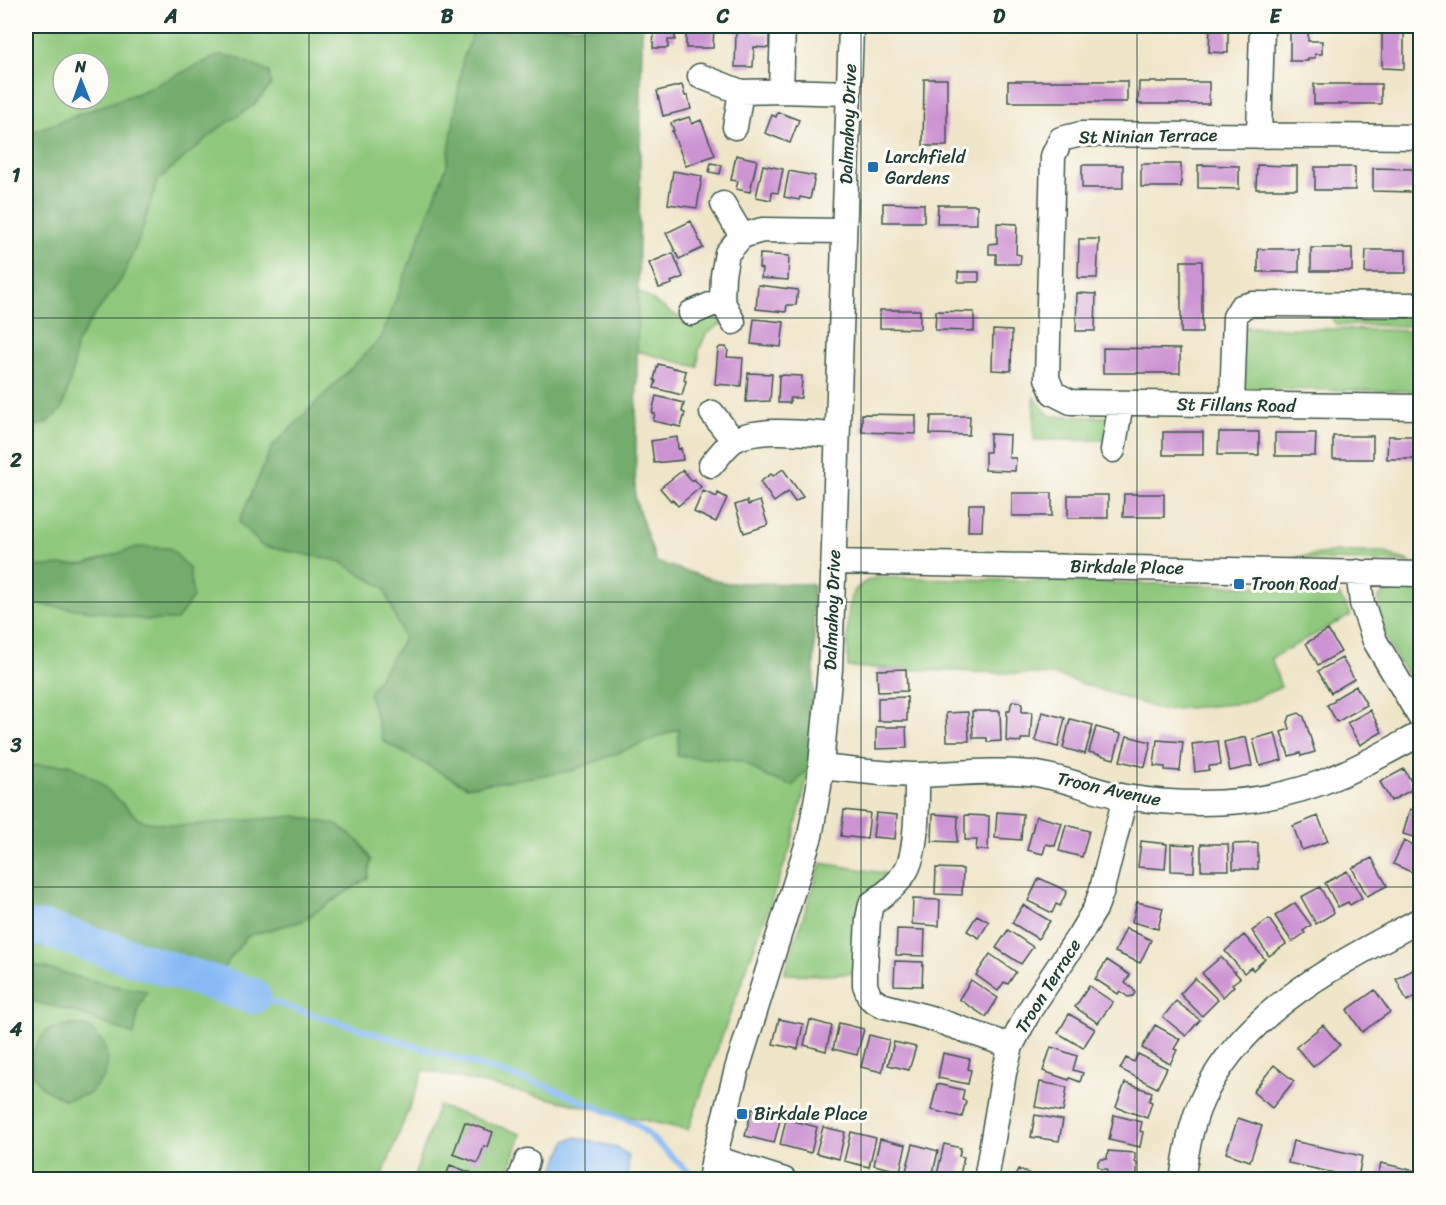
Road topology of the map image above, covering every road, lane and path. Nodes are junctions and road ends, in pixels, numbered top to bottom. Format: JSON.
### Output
{"nodes":[{"id":1,"x":783,"y":26,"type":"edge"},
{"id":2,"x":851,"y":26,"type":"edge"},
{"id":3,"x":1262,"y":26,"type":"edge"},
{"id":4,"x":700,"y":76,"type":"dead end"},
{"id":5,"x":781,"y":91,"type":"junction"},
{"id":6,"x":741,"y":92,"type":"junction"},
{"id":7,"x":849,"y":93,"type":"junction"},
{"id":8,"x":735,"y":127,"type":"dead end"},
{"id":9,"x":1258,"y":136,"type":"junction"},
{"id":10,"x":1420,"y":137,"type":"edge"},
{"id":11,"x":723,"y":204,"type":"dead end"},
{"id":12,"x":844,"y":231,"type":"junction"},
{"id":13,"x":742,"y":236,"type":"junction"},
{"id":14,"x":722,"y":300,"type":"junction"},
{"id":15,"x":1420,"y":305,"type":"edge"},
{"id":16,"x":691,"y":313,"type":"dead end"},
{"id":17,"x":733,"y":322,"type":"dead end"},
{"id":18,"x":1053,"y":393,"type":"joint"},
{"id":19,"x":1121,"y":403,"type":"junction"},
{"id":20,"x":1232,"y":404,"type":"junction"},
{"id":21,"x":1420,"y":407,"type":"edge"},
{"id":22,"x":712,"y":413,"type":"dead end"},
{"id":23,"x":837,"y":435,"type":"junction"},
{"id":24,"x":733,"y":440,"type":"junction"},
{"id":25,"x":1113,"y":450,"type":"dead end"},
{"id":26,"x":711,"y":465,"type":"dead end"},
{"id":27,"x":834,"y":562,"type":"junction"},
{"id":28,"x":1358,"y":572,"type":"junction"},
{"id":29,"x":1420,"y":574,"type":"edge"},
{"id":30,"x":1420,"y":717,"type":"edge"},
{"id":31,"x":1420,"y":734,"type":"edge"},
{"id":32,"x":821,"y":767,"type":"junction"},
{"id":33,"x":918,"y":775,"type":"junction"},
{"id":34,"x":1125,"y":797,"type":"junction"},
{"id":35,"x":1420,"y":920,"type":"edge"},
{"id":36,"x":1011,"y":1046,"type":"junction"},
{"id":37,"x":712,"y":1169,"type":"edge"},
{"id":38,"x":784,"y":1179,"type":"edge"},
{"id":39,"x":986,"y":1179,"type":"edge"},
{"id":40,"x":1182,"y":1179,"type":"edge"}],
"edges":[{"from":1,"to":5,"type":"street"},
{"from":2,"to":7,"type":"street","name":"Dalmahoy Drive"},
{"from":3,"to":9,"type":"street"},
{"from":4,"to":6,"type":"street"},
{"from":5,"to":6,"type":"street"},
{"from":5,"to":7,"type":"street"},
{"from":6,"to":8,"type":"street"},
{"from":7,"to":12,"type":"street","name":"Dalmahoy Drive"},
{"from":9,"to":10,"type":"street","name":"St Ninian Terrace"},
{"from":9,"to":18,"type":"street","name":"St Ninian Terrace"},
{"from":11,"to":13,"type":"street"},
{"from":12,"to":13,"type":"street"},
{"from":12,"to":23,"type":"street","name":"Dalmahoy Drive"},
{"from":13,"to":14,"type":"street"},
{"from":14,"to":16,"type":"street"},
{"from":14,"to":17,"type":"street"},
{"from":15,"to":20,"type":"street"},
{"from":18,"to":19,"type":"street","name":"St Fillans Road"},
{"from":19,"to":20,"type":"street","name":"St Fillans Road"},
{"from":19,"to":25,"type":"street"},
{"from":20,"to":21,"type":"street","name":"St Fillans Road"},
{"from":22,"to":24,"type":"street"},
{"from":23,"to":24,"type":"street"},
{"from":23,"to":27,"type":"street","name":"Dalmahoy Drive"},
{"from":24,"to":26,"type":"street"},
{"from":27,"to":28,"type":"street","name":"Birkdale Place"},
{"from":27,"to":32,"type":"street","name":"Dalmahoy Drive"},
{"from":28,"to":29,"type":"street","name":"Birkdale Place"},
{"from":28,"to":30,"type":"street"},
{"from":31,"to":34,"type":"street","name":"Troon Avenue"},
{"from":32,"to":33,"type":"street","name":"Troon Avenue"},
{"from":32,"to":37,"type":"street","name":"Dalmahoy Drive"},
{"from":33,"to":34,"type":"street","name":"Troon Avenue"},
{"from":33,"to":36,"type":"street"},
{"from":34,"to":36,"type":"street","name":"Troon Terrace"},
{"from":35,"to":40,"type":"street"},
{"from":36,"to":39,"type":"street","name":"Troon Terrace"},
{"from":37,"to":38,"type":"street"}]}
